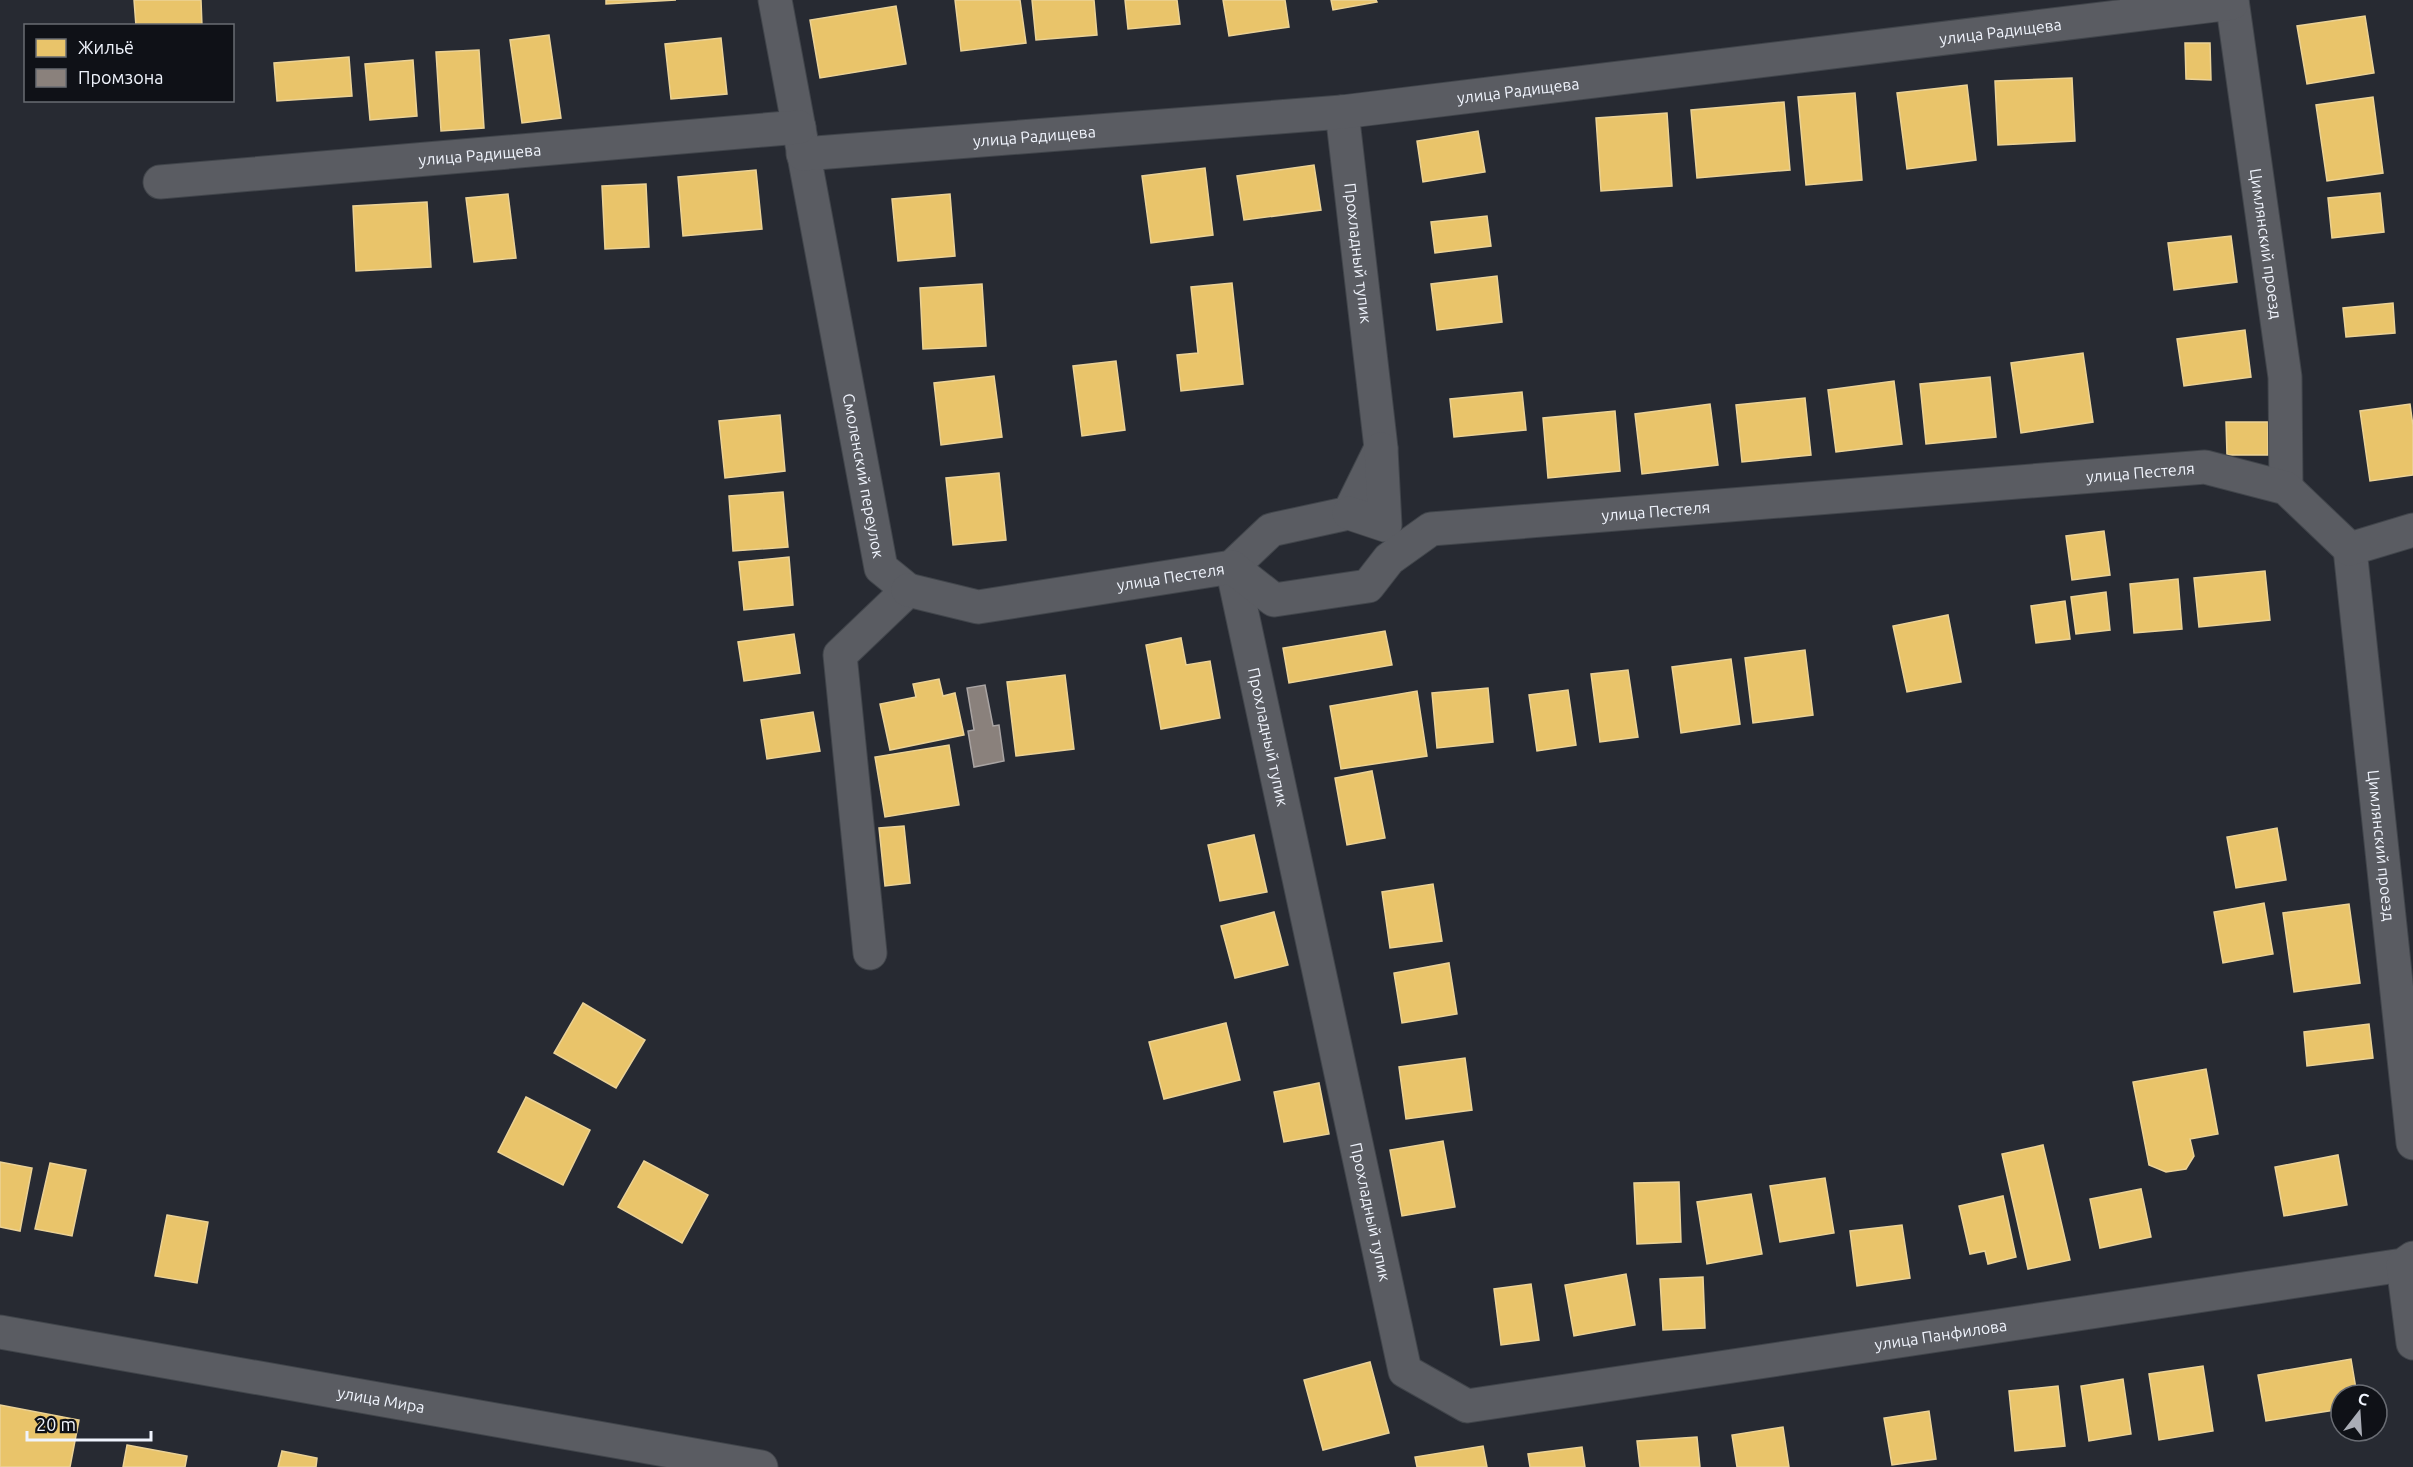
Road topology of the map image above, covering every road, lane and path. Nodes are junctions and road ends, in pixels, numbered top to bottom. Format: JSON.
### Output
{"nodes":[{"id":1,"x":775,"y":0,"type":"edge"},
{"id":2,"x":2232,"y":2,"type":"edge"},
{"id":3,"x":1342,"y":112,"type":"junction"},
{"id":4,"x":801,"y":140,"type":"junction"},
{"id":5,"x":160,"y":182,"type":"dead end"},
{"id":6,"x":1381,"y":448,"type":"junction"},
{"id":7,"x":2286,"y":488,"type":"junction"},
{"id":8,"x":1349,"y":513,"type":"junction"},
{"id":9,"x":1385,"y":525,"type":"junction"},
{"id":10,"x":1431,"y":529,"type":"junction"},
{"id":11,"x":2413,"y":530,"type":"edge"},
{"id":12,"x":2350,"y":549,"type":"junction"},
{"id":13,"x":1389,"y":559,"type":"junction"},
{"id":14,"x":1232,"y":567,"type":"junction"},
{"id":15,"x":908,"y":590,"type":"junction"},
{"id":16,"x":870,"y":953,"type":"dead end"},
{"id":17,"x":2413,"y":1143,"type":"edge"},
{"id":18,"x":2408,"y":1261,"type":"edge"},
{"id":19,"x":0,"y":1332,"type":"edge"},
{"id":20,"x":2413,"y":1343,"type":"edge"},
{"id":21,"x":1467,"y":1406,"type":"joint"},
{"id":22,"x":761,"y":1467,"type":"edge"}],
"edges":[{"from":1,"to":4,"type":"street","name":"Смоленский переулок"},
{"from":2,"to":3,"type":"street","name":"улица Радищева"},
{"from":2,"to":7,"type":"street","name":"Цимлянский проезд"},
{"from":3,"to":4,"type":"street","name":"улица Радищева"},
{"from":3,"to":6,"type":"street","name":"Прохладный тупик"},
{"from":4,"to":5,"type":"street","name":"улица Радищева"},
{"from":4,"to":15,"type":"street","name":"Смоленский переулок"},
{"from":6,"to":8,"type":"street"},
{"from":6,"to":9,"type":"street","name":"Прохладный тупик"},
{"from":7,"to":10,"type":"street","name":"улица Пестеля"},
{"from":7,"to":12,"type":"street","name":"улица Пестеля"},
{"from":8,"to":9,"type":"street"},
{"from":8,"to":14,"type":"street"},
{"from":9,"to":10,"type":"street"},
{"from":9,"to":13,"type":"street","name":"Прохладный тупик"},
{"from":10,"to":13,"type":"street","name":"улица Пестеля"},
{"from":11,"to":12,"type":"street"},
{"from":12,"to":17,"type":"street","name":"Цимлянский проезд"},
{"from":13,"to":14,"type":"street","name":"улица Пестеля"},
{"from":14,"to":15,"type":"street","name":"улица Пестеля"},
{"from":14,"to":21,"type":"street","name":"Прохладный тупик"},
{"from":15,"to":16,"type":"street"},
{"from":18,"to":20,"type":"street"},
{"from":18,"to":21,"type":"street","name":"улица Панфилова"},
{"from":19,"to":22,"type":"street","name":"улица Мира"}]}
